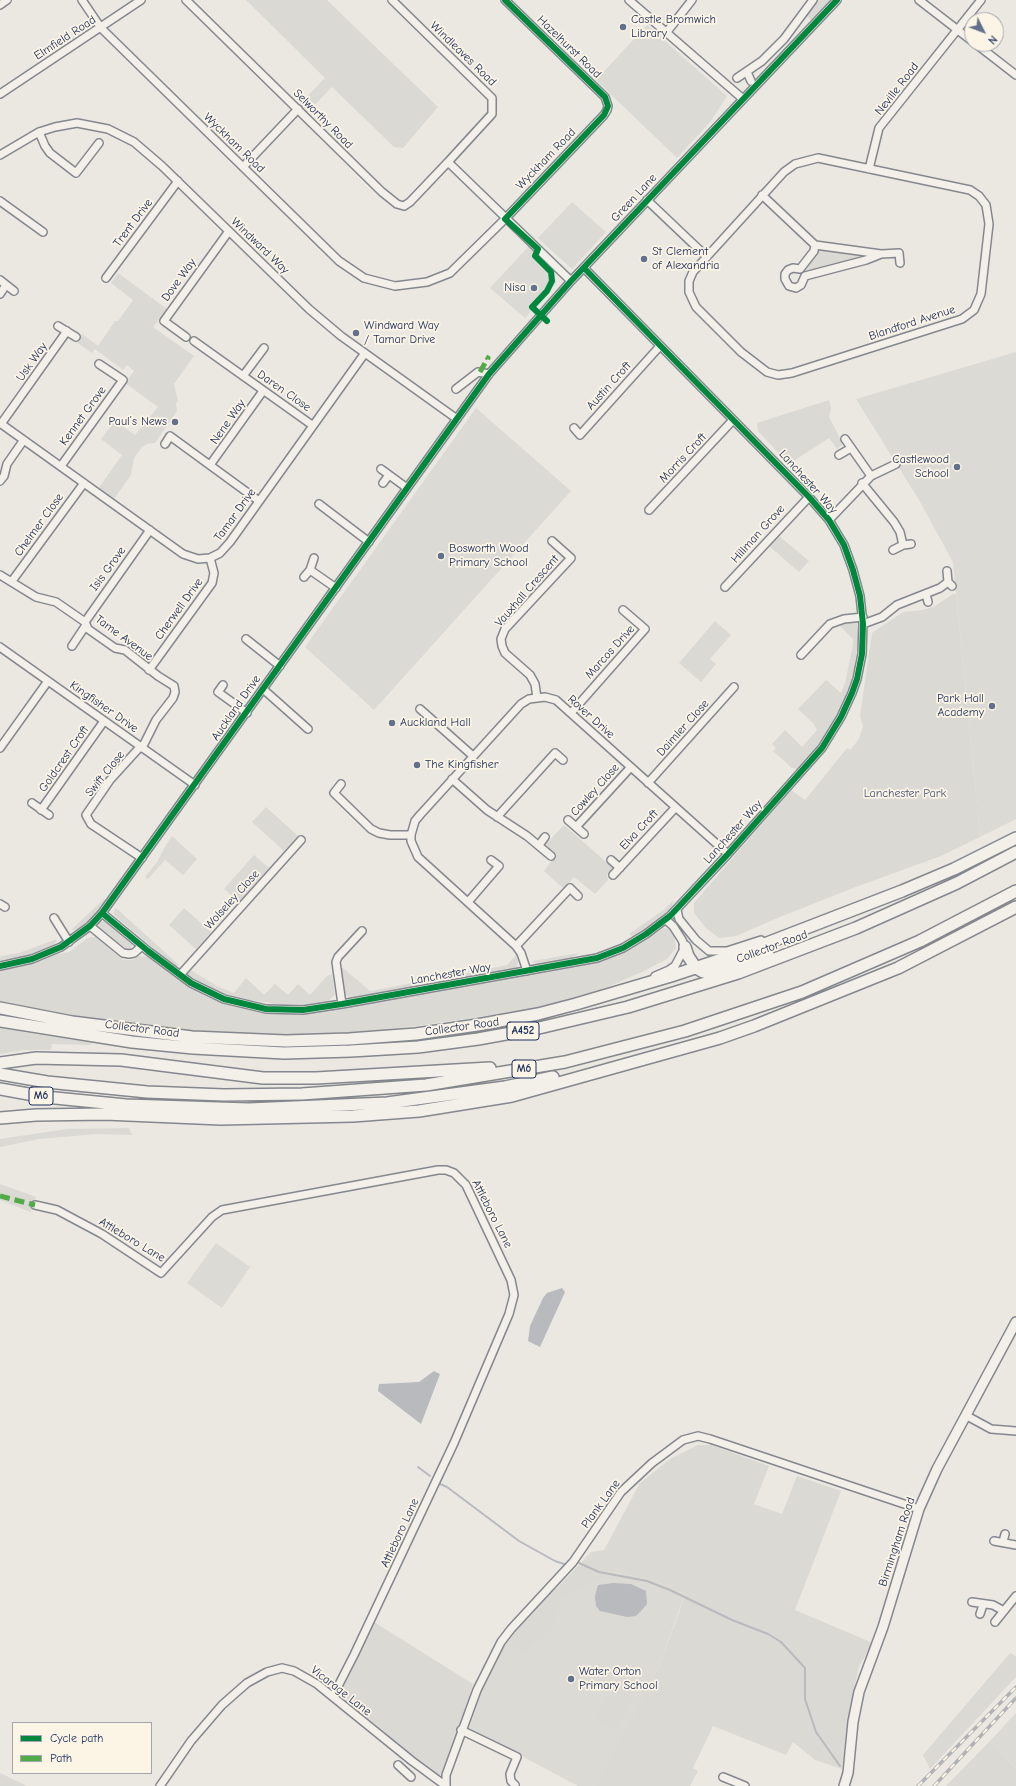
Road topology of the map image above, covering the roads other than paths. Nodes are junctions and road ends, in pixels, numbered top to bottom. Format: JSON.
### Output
{"nodes":[{"id":1,"x":7,"y":0,"type":"edge"},
{"id":2,"x":82,"y":0,"type":"edge"},
{"id":3,"x":141,"y":0,"type":"edge"},
{"id":4,"x":186,"y":0,"type":"edge"},
{"id":5,"x":392,"y":0,"type":"edge"},
{"id":6,"x":505,"y":0,"type":"edge"},
{"id":7,"x":629,"y":0,"type":"edge"},
{"id":8,"x":692,"y":0,"type":"edge"},
{"id":9,"x":813,"y":0,"type":"edge"},
{"id":10,"x":837,"y":0,"type":"edge"},
{"id":11,"x":919,"y":0,"type":"edge"},
{"id":12,"x":980,"y":0,"type":"edge"},
{"id":13,"x":0,"y":5,"type":"edge"},
{"id":14,"x":101,"y":28,"type":"junction"},
{"id":15,"x":958,"y":30,"type":"junction"},
{"id":16,"x":666,"y":33,"type":"junction"},
{"id":17,"x":964,"y":35,"type":"edge"},
{"id":18,"x":986,"y":52,"type":"edge"},
{"id":19,"x":747,"y":72,"type":"junction"},
{"id":20,"x":1016,"y":75,"type":"edge"},
{"id":21,"x":737,"y":78,"type":"dead end"},
{"id":22,"x":751,"y":81,"type":"dead end"},
{"id":23,"x":0,"y":94,"type":"edge"},
{"id":24,"x":743,"y":99,"type":"junction"},
{"id":25,"x":298,"y":109,"type":"junction"},
{"id":26,"x":604,"y":115,"type":"joint"},
{"id":27,"x":39,"y":132,"type":"junction"},
{"id":28,"x":99,"y":143,"type":"dead end"},
{"id":29,"x":0,"y":155,"type":"edge"},
{"id":30,"x":448,"y":162,"type":"junction"},
{"id":31,"x":243,"y":167,"type":"junction"},
{"id":32,"x":869,"y":169,"type":"junction"},
{"id":33,"x":178,"y":181,"type":"junction"},
{"id":34,"x":762,"y":195,"type":"junction"},
{"id":35,"x":647,"y":200,"type":"junction"},
{"id":36,"x":0,"y":201,"type":"edge"},
{"id":37,"x":505,"y":219,"type":"junction"},
{"id":38,"x":229,"y":231,"type":"junction"},
{"id":39,"x":44,"y":232,"type":"dead end"},
{"id":40,"x":815,"y":245,"type":"junction"},
{"id":41,"x":881,"y":254,"type":"junction"},
{"id":42,"x":707,"y":257,"type":"junction"},
{"id":43,"x":900,"y":263,"type":"dead end"},
{"id":44,"x":584,"y":268,"type":"junction"},
{"id":45,"x":106,"y":278,"type":"dead end"},
{"id":46,"x":0,"y":280,"type":"edge"},
{"id":47,"x":571,"y":281,"type":"junction"},
{"id":48,"x":6,"y":285,"type":"junction"},
{"id":49,"x":14,"y":291,"type":"dead end"},
{"id":50,"x":0,"y":294,"type":"edge"},
{"id":51,"x":58,"y":326,"type":"dead end"},
{"id":52,"x":67,"y":332,"type":"junction"},
{"id":53,"x":76,"y":337,"type":"dead end"},
{"id":54,"x":186,"y":337,"type":"dead end"},
{"id":55,"x":194,"y":341,"type":"dead end"},
{"id":56,"x":660,"y":346,"type":"junction"},
{"id":57,"x":264,"y":348,"type":"dead end"},
{"id":58,"x":365,"y":353,"type":"junction"},
{"id":59,"x":99,"y":364,"type":"dead end"},
{"id":60,"x":489,"y":374,"type":"junction"},
{"id":61,"x":243,"y":376,"type":"junction"},
{"id":62,"x":456,"y":389,"type":"dead end"},
{"id":63,"x":263,"y":391,"type":"junction"},
{"id":64,"x":457,"y":419,"type":"junction"},
{"id":65,"x":733,"y":420,"type":"junction"},
{"id":66,"x":1,"y":424,"type":"edge"},
{"id":67,"x":312,"y":425,"type":"junction"},
{"id":68,"x":574,"y":428,"type":"dead end"},
{"id":69,"x":845,"y":439,"type":"dead end"},
{"id":70,"x":24,"y":441,"type":"junction"},
{"id":71,"x":165,"y":444,"type":"dead end"},
{"id":72,"x":851,"y":448,"type":"junction"},
{"id":73,"x":839,"y":455,"type":"dead end"},
{"id":74,"x":896,"y":464,"type":"dead end"},
{"id":75,"x":210,"y":465,"type":"junction"},
{"id":76,"x":61,"y":466,"type":"junction"},
{"id":77,"x":381,"y":469,"type":"dead end"},
{"id":78,"x":389,"y":475,"type":"junction"},
{"id":79,"x":871,"y":476,"type":"junction"},
{"id":80,"x":0,"y":481,"type":"edge"},
{"id":81,"x":84,"y":483,"type":"junction"},
{"id":82,"x":383,"y":483,"type":"dead end"},
{"id":83,"x":862,"y":483,"type":"junction"},
{"id":84,"x":407,"y":488,"type":"junction"},
{"id":85,"x":809,"y":497,"type":"junction"},
{"id":86,"x":259,"y":501,"type":"junction"},
{"id":87,"x":319,"y":504,"type":"dead end"},
{"id":88,"x":649,"y":510,"type":"dead end"},
{"id":89,"x":829,"y":520,"type":"junction"},
{"id":90,"x":150,"y":530,"type":"junction"},
{"id":91,"x":552,"y":541,"type":"dead end"},
{"id":92,"x":370,"y":542,"type":"junction"},
{"id":93,"x":911,"y":544,"type":"dead end"},
{"id":94,"x":903,"y":545,"type":"junction"},
{"id":95,"x":893,"y":550,"type":"dead end"},
{"id":96,"x":210,"y":558,"type":"junction"},
{"id":97,"x":314,"y":558,"type":"dead end"},
{"id":98,"x":310,"y":570,"type":"junction"},
{"id":99,"x":946,"y":570,"type":"dead end"},
{"id":100,"x":0,"y":575,"type":"edge"},
{"id":101,"x":304,"y":577,"type":"dead end"},
{"id":102,"x":12,"y":581,"type":"junction"},
{"id":103,"x":725,"y":587,"type":"dead end"},
{"id":104,"x":336,"y":588,"type":"junction"},
{"id":105,"x":926,"y":594,"type":"junction"},
{"id":106,"x":928,"y":602,"type":"dead end"},
{"id":107,"x":623,"y":610,"type":"dead end"},
{"id":108,"x":863,"y":620,"type":"junction"},
{"id":109,"x":85,"y":624,"type":"junction"},
{"id":110,"x":246,"y":639,"type":"dead end"},
{"id":111,"x":72,"y":646,"type":"dead end"},
{"id":112,"x":0,"y":647,"type":"edge"},
{"id":113,"x":802,"y":655,"type":"dead end"},
{"id":114,"x":280,"y":666,"type":"junction"},
{"id":115,"x":149,"y":670,"type":"junction"},
{"id":116,"x":48,"y":681,"type":"junction"},
{"id":117,"x":223,"y":685,"type":"dead end"},
{"id":118,"x":734,"y":687,"type":"dead end"},
{"id":119,"x":263,"y":689,"type":"junction"},
{"id":120,"x":537,"y":698,"type":"junction"},
{"id":121,"x":420,"y":709,"type":"dead end"},
{"id":122,"x":247,"y":713,"type":"junction"},
{"id":123,"x":572,"y":713,"type":"junction"},
{"id":124,"x":104,"y":721,"type":"junction"},
{"id":125,"x":308,"y":729,"type":"dead end"},
{"id":126,"x":141,"y":747,"type":"junction"},
{"id":127,"x":0,"y":748,"type":"edge"},
{"id":128,"x":473,"y":756,"type":"junction"},
{"id":129,"x":562,"y":760,"type":"dead end"},
{"id":130,"x":630,"y":768,"type":"junction"},
{"id":131,"x":452,"y":779,"type":"junction"},
{"id":132,"x":648,"y":783,"type":"junction"},
{"id":133,"x":342,"y":784,"type":"dead end"},
{"id":134,"x":194,"y":785,"type":"junction"},
{"id":135,"x":32,"y":803,"type":"dead end"},
{"id":136,"x":675,"y":808,"type":"junction"},
{"id":137,"x":41,"y":810,"type":"junction"},
{"id":138,"x":49,"y":815,"type":"dead end"},
{"id":139,"x":497,"y":817,"type":"junction"},
{"id":140,"x":568,"y":820,"type":"dead end"},
{"id":141,"x":576,"y":827,"type":"junction"},
{"id":142,"x":584,"y":834,"type":"dead end"},
{"id":143,"x":411,"y":835,"type":"junction"},
{"id":144,"x":545,"y":837,"type":"dead end"},
{"id":145,"x":1016,"y":838,"type":"edge"},
{"id":146,"x":301,"y":840,"type":"dead end"},
{"id":147,"x":539,"y":845,"type":"junction"},
{"id":148,"x":1016,"y":852,"type":"edge"},
{"id":149,"x":728,"y":854,"type":"junction"},
{"id":150,"x":551,"y":856,"type":"dead end"},
{"id":151,"x":142,"y":858,"type":"junction"},
{"id":152,"x":491,"y":860,"type":"dead end"},
{"id":153,"x":611,"y":860,"type":"dead end"},
{"id":154,"x":620,"y":868,"type":"junction"},
{"id":155,"x":954,"y":869,"type":"junction"},
{"id":156,"x":613,"y":875,"type":"dead end"},
{"id":157,"x":1016,"y":890,"type":"edge"},
{"id":158,"x":578,"y":896,"type":"dead end"},
{"id":159,"x":468,"y":902,"type":"junction"},
{"id":160,"x":1016,"y":907,"type":"edge"},
{"id":161,"x":677,"y":910,"type":"junction"},
{"id":162,"x":102,"y":913,"type":"junction"},
{"id":163,"x":54,"y":918,"type":"dead end"},
{"id":164,"x":666,"y":920,"type":"junction"},
{"id":165,"x":90,"y":926,"type":"junction"},
{"id":166,"x":362,"y":931,"type":"dead end"},
{"id":167,"x":69,"y":942,"type":"junction"},
{"id":168,"x":817,"y":944,"type":"junction"},
{"id":169,"x":142,"y":946,"type":"junction"},
{"id":170,"x":516,"y":946,"type":"junction"},
{"id":171,"x":685,"y":947,"type":"junction"},
{"id":172,"x":0,"y":966,"type":"edge"},
{"id":173,"x":696,"y":968,"type":"junction"},
{"id":174,"x":527,"y":971,"type":"junction"},
{"id":175,"x":180,"y":975,"type":"junction"},
{"id":176,"x":342,"y":1004,"type":"junction"},
{"id":177,"x":576,"y":1004,"type":"junction"},
{"id":178,"x":0,"y":1008,"type":"edge"},
{"id":179,"x":0,"y":1021,"type":"edge"},
{"id":180,"x":5,"y":1062,"type":"edge"},
{"id":181,"x":565,"y":1062,"type":"junction"},
{"id":182,"x":634,"y":1062,"type":"junction"},
{"id":183,"x":0,"y":1074,"type":"edge"},
{"id":184,"x":0,"y":1089,"type":"edge"},
{"id":185,"x":0,"y":1118,"type":"edge"},
{"id":186,"x":35,"y":1205,"type":"dead end"},
{"id":187,"x":1016,"y":1322,"type":"edge"},
{"id":188,"x":967,"y":1416,"type":"junction"},
{"id":189,"x":1016,"y":1431,"type":"edge"},
{"id":190,"x":919,"y":1509,"type":"junction"},
{"id":191,"x":1005,"y":1534,"type":"dead end"},
{"id":192,"x":994,"y":1541,"type":"dead end"},
{"id":193,"x":1003,"y":1542,"type":"junction"},
{"id":194,"x":1016,"y":1545,"type":"edge"},
{"id":195,"x":1016,"y":1596,"type":"edge"},
{"id":196,"x":972,"y":1602,"type":"dead end"},
{"id":197,"x":983,"y":1605,"type":"junction"},
{"id":198,"x":1004,"y":1611,"type":"junction"},
{"id":199,"x":980,"y":1614,"type":"dead end"},
{"id":200,"x":995,"y":1622,"type":"dead end"},
{"id":201,"x":333,"y":1696,"type":"junction"},
{"id":202,"x":461,"y":1730,"type":"junction"},
{"id":203,"x":412,"y":1761,"type":"junction"},
{"id":204,"x":398,"y":1765,"type":"dead end"},
{"id":205,"x":405,"y":1771,"type":"junction"},
{"id":206,"x":411,"y":1777,"type":"dead end"},
{"id":207,"x":723,"y":1777,"type":"dead end"},
{"id":208,"x":515,"y":1785,"type":"edge"},
{"id":209,"x":160,"y":1786,"type":"edge"},
{"id":210,"x":446,"y":1786,"type":"edge"},
{"id":211,"x":745,"y":1786,"type":"edge"},
{"id":212,"x":844,"y":1786,"type":"edge"}],
"edges":[{"from":1,"to":13,"type":"street"},
{"from":2,"to":14,"type":"street","name":"Wyckham Road"},
{"from":3,"to":14,"type":"street","name":"Elmfield Road"},
{"from":4,"to":25,"type":"street","name":"Selworthy Road"},
{"from":5,"to":30,"type":"street","name":"Windleaves Road"},
{"from":6,"to":26,"type":"street","name":"Hazelhurst Road"},
{"from":7,"to":16,"type":"street"},
{"from":8,"to":16,"type":"street"},
{"from":9,"to":19,"type":"street"},
{"from":10,"to":24,"type":"street","name":"Green Lane"},
{"from":11,"to":15,"type":"street"},
{"from":12,"to":15,"type":"street","name":"Neville Road"},
{"from":14,"to":23,"type":"street","name":"Elmfield Road"},
{"from":14,"to":31,"type":"street","name":"Wyckham Road"},
{"from":15,"to":17,"type":"street"},
{"from":15,"to":32,"type":"street","name":"Neville Road"},
{"from":16,"to":24,"type":"street"},
{"from":18,"to":20,"type":"street"},
{"from":19,"to":21,"type":"street"},
{"from":19,"to":22,"type":"street"},
{"from":24,"to":35,"type":"street","name":"Green Lane"},
{"from":25,"to":30,"type":"street","name":"Selworthy Road"},
{"from":25,"to":31,"type":"street"},
{"from":26,"to":37,"type":"street","name":"Wyckham Road"},
{"from":27,"to":28,"type":"street"},
{"from":27,"to":29,"type":"street","name":"Windward Way"},
{"from":27,"to":33,"type":"street","name":"Windward Way"},
{"from":30,"to":37,"type":"street"},
{"from":31,"to":37,"type":"street","name":"Wyckham Road"},
{"from":32,"to":34,"type":"street","name":"Blandford Avenue"},
{"from":32,"to":42,"type":"street","name":"Blandford Avenue"},
{"from":33,"to":38,"type":"street","name":"Windward Way"},
{"from":33,"to":45,"type":"street","name":"Trent Drive"},
{"from":34,"to":40,"type":"street"},
{"from":34,"to":42,"type":"street","name":"Blandford Avenue"},
{"from":35,"to":42,"type":"street"},
{"from":35,"to":44,"type":"street","name":"Green Lane"},
{"from":36,"to":39,"type":"street"},
{"from":37,"to":47,"type":"street"},
{"from":38,"to":54,"type":"street","name":"Dove Way"},
{"from":38,"to":58,"type":"street","name":"Windward Way"},
{"from":40,"to":41,"type":"street"},
{"from":40,"to":41,"type":"street"},
{"from":41,"to":43,"type":"street"},
{"from":44,"to":47,"type":"street","name":"Green Lane"},
{"from":44,"to":56,"type":"street","name":"Lanchester Way"},
{"from":46,"to":48,"type":"street"},
{"from":47,"to":60,"type":"street","name":"Green Lane"},
{"from":48,"to":49,"type":"street"},
{"from":48,"to":50,"type":"street"},
{"from":51,"to":52,"type":"street"},
{"from":52,"to":53,"type":"street"},
{"from":52,"to":66,"type":"street","name":"Usk Way"},
{"from":55,"to":61,"type":"street","name":"Daren Close"},
{"from":56,"to":65,"type":"street","name":"Lanchester Way"},
{"from":56,"to":68,"type":"street","name":"Austin Croft"},
{"from":57,"to":61,"type":"street","name":"Daren Close"},
{"from":58,"to":64,"type":"street","name":"Windward Way"},
{"from":58,"to":67,"type":"street","name":"Tamar Drive"},
{"from":59,"to":76,"type":"street","name":"Kennet Grove"},
{"from":60,"to":62,"type":"street"},
{"from":60,"to":64,"type":"street","name":"Green Lane"},
{"from":61,"to":63,"type":"street","name":"Daren Close"},
{"from":63,"to":67,"type":"street","name":"Daren Close"},
{"from":63,"to":75,"type":"street","name":"Nene Way"},
{"from":64,"to":84,"type":"street","name":"Auckland Drive"},
{"from":65,"to":85,"type":"street","name":"Lanchester Way"},
{"from":65,"to":88,"type":"street","name":"Morris Croft"},
{"from":66,"to":70,"type":"street"},
{"from":67,"to":86,"type":"street","name":"Tamar Drive"},
{"from":69,"to":72,"type":"street"},
{"from":70,"to":76,"type":"street"},
{"from":70,"to":80,"type":"street"},
{"from":71,"to":75,"type":"street"},
{"from":72,"to":73,"type":"street"},
{"from":72,"to":79,"type":"street"},
{"from":74,"to":79,"type":"street"},
{"from":75,"to":86,"type":"street"},
{"from":76,"to":81,"type":"street"},
{"from":77,"to":78,"type":"street"},
{"from":78,"to":82,"type":"street"},
{"from":78,"to":84,"type":"street"},
{"from":79,"to":83,"type":"street"},
{"from":81,"to":90,"type":"street"},
{"from":81,"to":102,"type":"street","name":"Chelmer Close"},
{"from":83,"to":89,"type":"street"},
{"from":83,"to":94,"type":"street"},
{"from":84,"to":92,"type":"street","name":"Auckland Drive"},
{"from":85,"to":89,"type":"street","name":"Lanchester Way"},
{"from":85,"to":103,"type":"street","name":"Hillman Grove"},
{"from":86,"to":96,"type":"street","name":"Tamar Drive"},
{"from":87,"to":92,"type":"street"},
{"from":89,"to":108,"type":"street","name":"Lanchester Way"},
{"from":90,"to":96,"type":"street"},
{"from":90,"to":109,"type":"street","name":"Isis Grove"},
{"from":91,"to":120,"type":"street","name":"Vauxhall Crescent"},
{"from":92,"to":104,"type":"street","name":"Auckland Drive"},
{"from":93,"to":94,"type":"street"},
{"from":94,"to":95,"type":"street"},
{"from":96,"to":115,"type":"street","name":"Cherwell Drive"},
{"from":97,"to":98,"type":"street"},
{"from":98,"to":101,"type":"street"},
{"from":98,"to":104,"type":"street"},
{"from":99,"to":105,"type":"street"},
{"from":100,"to":102,"type":"street","name":"Tame Avenue"},
{"from":102,"to":109,"type":"street","name":"Tame Avenue"},
{"from":104,"to":114,"type":"street","name":"Auckland Drive"},
{"from":105,"to":106,"type":"street"},
{"from":105,"to":108,"type":"street"},
{"from":107,"to":123,"type":"street","name":"Marcos Drive"},
{"from":108,"to":113,"type":"street"},
{"from":108,"to":149,"type":"street","name":"Lanchester Way"},
{"from":109,"to":111,"type":"street","name":"Isis Grove"},
{"from":109,"to":115,"type":"street","name":"Tame Avenue"},
{"from":110,"to":114,"type":"street"},
{"from":112,"to":116,"type":"street","name":"Kingfisher Drive"},
{"from":114,"to":119,"type":"street","name":"Auckland Drive"},
{"from":115,"to":126,"type":"street","name":"Tame Avenue"},
{"from":116,"to":124,"type":"street","name":"Kingfisher Drive"},
{"from":116,"to":127,"type":"street"},
{"from":117,"to":122,"type":"street","name":"Auckland Drive"},
{"from":118,"to":132,"type":"street","name":"Daimler Close"},
{"from":119,"to":122,"type":"street","name":"Auckland Drive"},
{"from":119,"to":125,"type":"street","name":"Auckland Drive"},
{"from":120,"to":123,"type":"street","name":"Rover Drive"},
{"from":120,"to":128,"type":"street"},
{"from":121,"to":128,"type":"street"},
{"from":122,"to":134,"type":"street","name":"Auckland Drive"},
{"from":123,"to":130,"type":"street","name":"Rover Drive"},
{"from":124,"to":126,"type":"street","name":"Kingfisher Drive"},
{"from":124,"to":137,"type":"street","name":"Goldcrest Croft"},
{"from":126,"to":134,"type":"street","name":"Kingfisher Drive"},
{"from":126,"to":151,"type":"street","name":"Swift Close"},
{"from":128,"to":131,"type":"street"},
{"from":129,"to":139,"type":"street"},
{"from":130,"to":132,"type":"street","name":"Rover Drive"},
{"from":130,"to":141,"type":"street","name":"Cowley Close"},
{"from":131,"to":139,"type":"street"},
{"from":131,"to":143,"type":"street"},
{"from":132,"to":136,"type":"street","name":"Rover Drive"},
{"from":133,"to":143,"type":"street"},
{"from":134,"to":151,"type":"street","name":"Auckland Drive"},
{"from":135,"to":137,"type":"street","name":"Goldcrest Croft"},
{"from":136,"to":149,"type":"street","name":"Rover Drive"},
{"from":136,"to":154,"type":"street","name":"Elva Croft"},
{"from":137,"to":138,"type":"street","name":"Goldcrest Croft"},
{"from":139,"to":147,"type":"street"},
{"from":140,"to":141,"type":"street","name":"Cowley Close"},
{"from":141,"to":142,"type":"street","name":"Cowley Close"},
{"from":143,"to":159,"type":"street"},
{"from":144,"to":147,"type":"street"},
{"from":145,"to":155,"type":"highway","name":"Collector Road","number":"A452"},
{"from":146,"to":175,"type":"street","name":"Wolseley Close"},
{"from":147,"to":150,"type":"street"},
{"from":148,"to":168,"type":"highway","name":"Collector Road","number":"A452"},
{"from":149,"to":161,"type":"street","name":"Lanchester Way"},
{"from":151,"to":162,"type":"street","name":"Auckland Drive"},
{"from":152,"to":159,"type":"street"},
{"from":153,"to":154,"type":"street","name":"Elva Croft"},
{"from":154,"to":156,"type":"street","name":"Elva Croft"},
{"from":155,"to":161,"type":"street"},
{"from":155,"to":173,"type":"highway","name":"Collector Road","number":"A452"},
{"from":157,"to":181,"type":"highway","number":"M6"},
{"from":158,"to":170,"type":"street"},
{"from":159,"to":170,"type":"street"},
{"from":160,"to":182,"type":"highway","number":"M6"},
{"from":161,"to":164,"type":"street","name":"Lanchester Way"},
{"from":162,"to":165,"type":"street","name":"Auckland Drive"},
{"from":162,"to":169,"type":"street","name":"Lanchester Way"},
{"from":163,"to":167,"type":"street"},
{"from":164,"to":171,"type":"street"},
{"from":164,"to":174,"type":"street","name":"Lanchester Way"},
{"from":165,"to":167,"type":"street","name":"Auckland Drive"},
{"from":165,"to":169,"type":"street"},
{"from":166,"to":176,"type":"street"},
{"from":167,"to":172,"type":"street","name":"Auckland Drive"},
{"from":168,"to":173,"type":"highway"},
{"from":168,"to":179,"type":"highway","name":"Collector Road","number":"A452"},
{"from":169,"to":175,"type":"street","name":"Lanchester Way"},
{"from":170,"to":174,"type":"street"},
{"from":171,"to":173,"type":"highway"},
{"from":171,"to":177,"type":"street"},
{"from":173,"to":177,"type":"highway","name":"Collector Road","number":"A452"},
{"from":174,"to":176,"type":"street","name":"Lanchester Way"},
{"from":175,"to":176,"type":"street","name":"Lanchester Way"},
{"from":177,"to":178,"type":"highway","name":"Collector Road","number":"A452"},
{"from":180,"to":181,"type":"highway"},
{"from":181,"to":183,"type":"highway","number":"M6"},
{"from":182,"to":184,"type":"highway","number":"M6"},
{"from":182,"to":185,"type":"highway"},
{"from":186,"to":201,"type":"street","name":"Attleboro Lane"},
{"from":187,"to":188,"type":"main road","name":"Birmingham Road"},
{"from":188,"to":189,"type":"street"},
{"from":188,"to":190,"type":"main road","name":"Birmingham Road"},
{"from":190,"to":202,"type":"street","name":"Plank Lane"},
{"from":190,"to":212,"type":"main road","name":"Birmingham Road"},
{"from":191,"to":193,"type":"street"},
{"from":192,"to":193,"type":"street"},
{"from":193,"to":194,"type":"street"},
{"from":195,"to":198,"type":"street"},
{"from":196,"to":197,"type":"street"},
{"from":197,"to":198,"type":"street"},
{"from":197,"to":199,"type":"street"},
{"from":198,"to":200,"type":"street"},
{"from":201,"to":203,"type":"street","name":"Vicarage Lane"},
{"from":201,"to":209,"type":"street","name":"Vicarage Lane"},
{"from":202,"to":208,"type":"street"},
{"from":202,"to":210,"type":"street","name":"Plank Lane"},
{"from":203,"to":205,"type":"street"},
{"from":203,"to":210,"type":"street","name":"Vicarage Lane"},
{"from":204,"to":205,"type":"street"},
{"from":205,"to":206,"type":"street"},
{"from":207,"to":211,"type":"street"}]}
